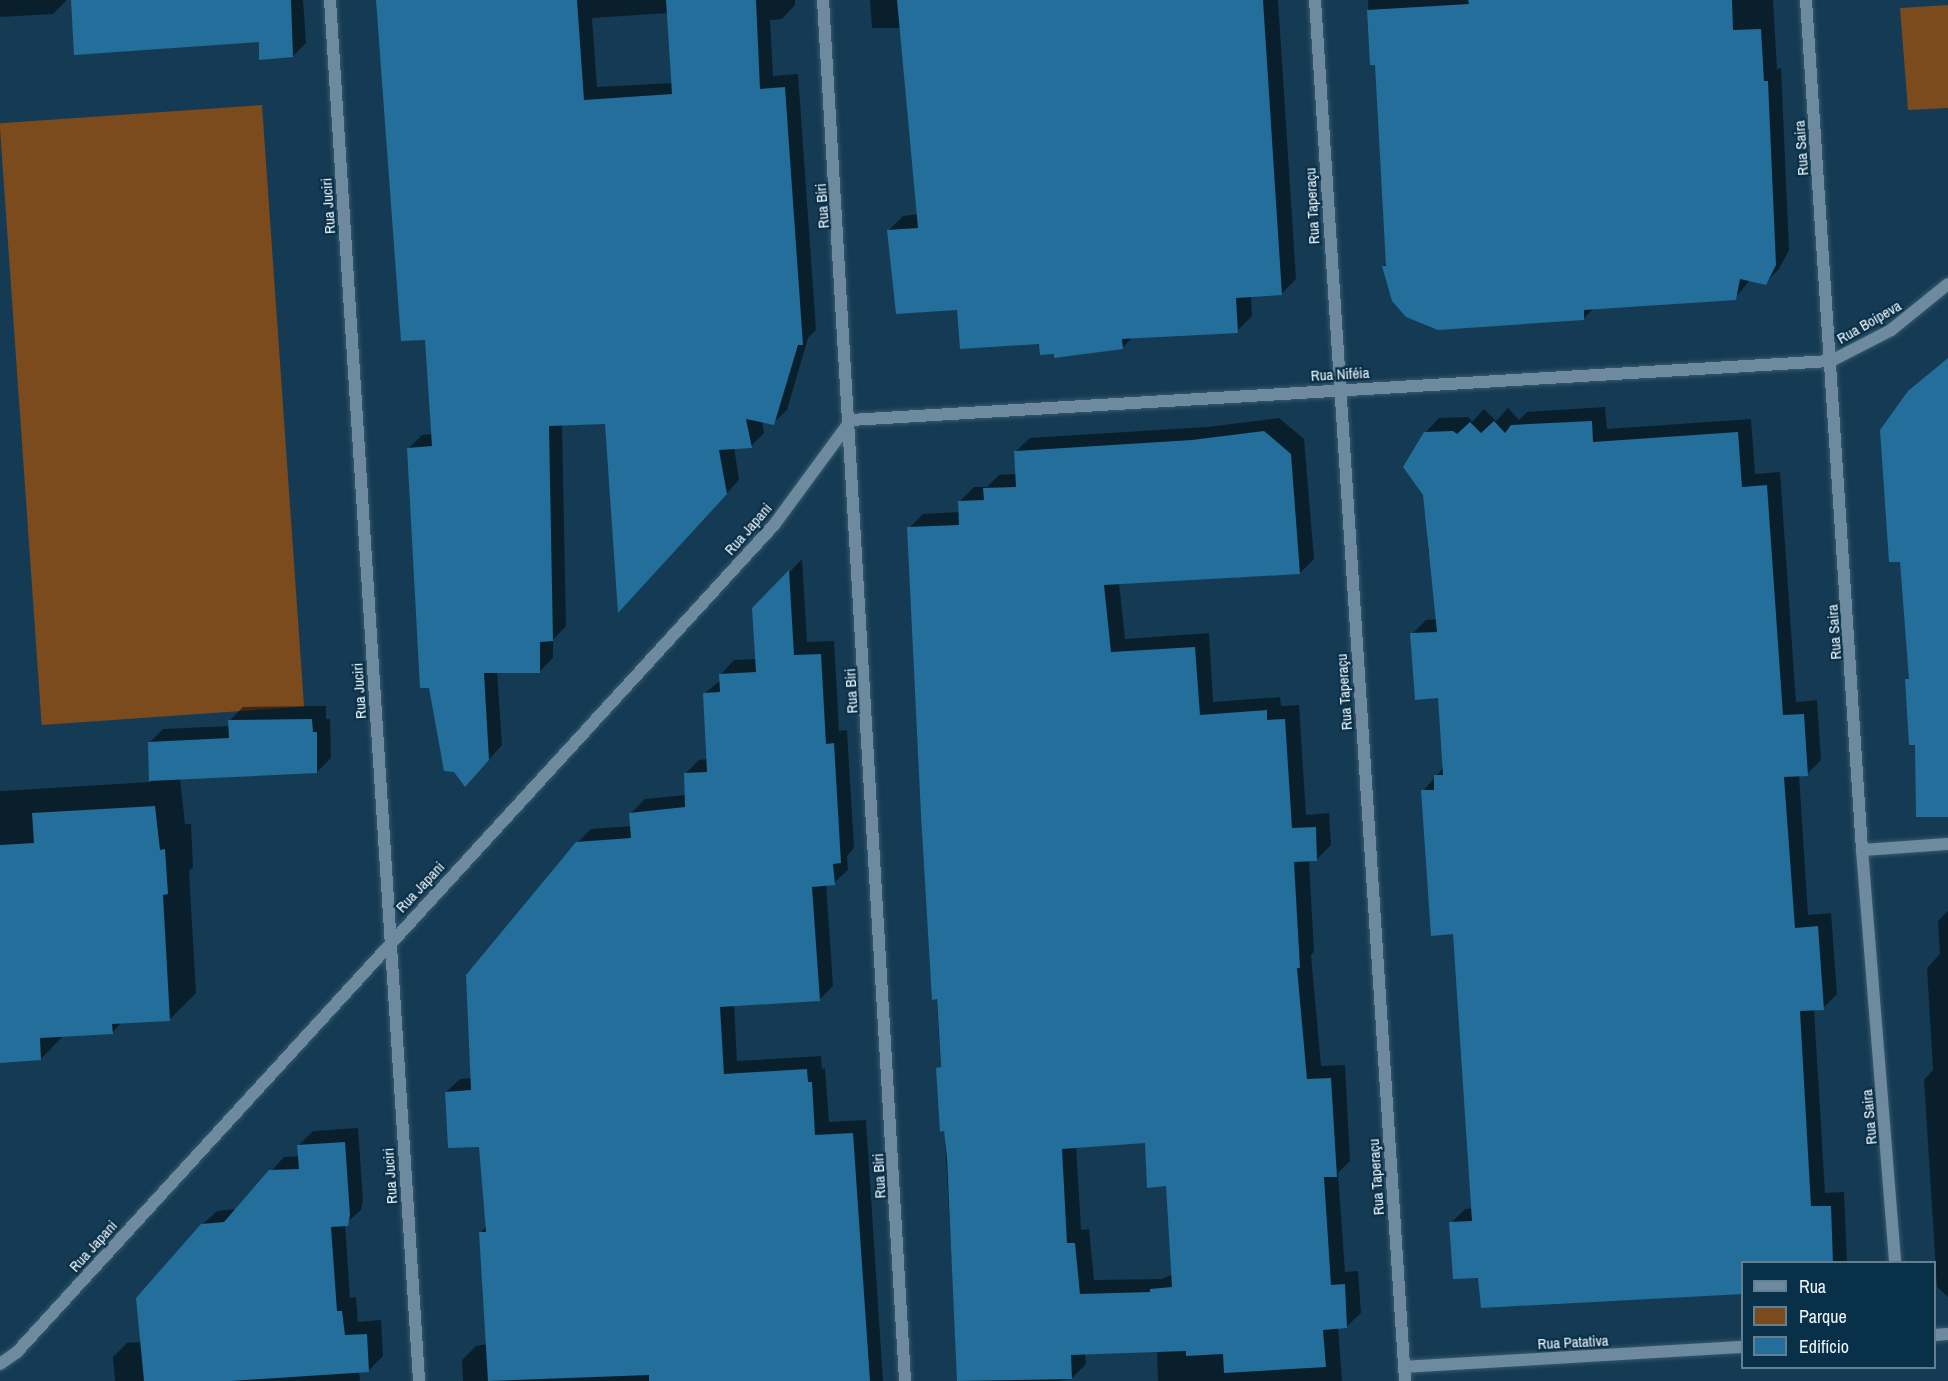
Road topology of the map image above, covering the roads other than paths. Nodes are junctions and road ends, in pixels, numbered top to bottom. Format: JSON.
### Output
{"nodes":[{"id":1,"x":330,"y":0,"type":"edge"},
{"id":2,"x":824,"y":0,"type":"edge"},
{"id":3,"x":1315,"y":0,"type":"edge"},
{"id":4,"x":1806,"y":0,"type":"edge"},
{"id":5,"x":1948,"y":284,"type":"edge"},
{"id":6,"x":1831,"y":361,"type":"junction"},
{"id":7,"x":1338,"y":389,"type":"junction"},
{"id":8,"x":851,"y":420,"type":"junction"},
{"id":9,"x":1948,"y":844,"type":"edge"},
{"id":10,"x":1862,"y":850,"type":"junction"},
{"id":11,"x":390,"y":942,"type":"junction"},
{"id":12,"x":1895,"y":1261,"type":"edge"},
{"id":13,"x":1741,"y":1347,"type":"edge"},
{"id":14,"x":0,"y":1364,"type":"edge"},
{"id":15,"x":1404,"y":1367,"type":"junction"},
{"id":16,"x":419,"y":1381,"type":"edge"},
{"id":17,"x":905,"y":1381,"type":"edge"},
{"id":18,"x":1405,"y":1381,"type":"edge"}],
"edges":[{"from":1,"to":11,"type":"street","name":"Rua Juciri"},
{"from":2,"to":8,"type":"street","name":"Rua Biri"},
{"from":3,"to":7,"type":"street","name":"Rua Taperaçu"},
{"from":4,"to":6,"type":"street","name":"Rua Saira"},
{"from":5,"to":6,"type":"street","name":"Rua Boipeva"},
{"from":6,"to":7,"type":"street","name":"Rua Niféia"},
{"from":6,"to":10,"type":"street","name":"Rua Saira"},
{"from":7,"to":8,"type":"street","name":"Rua Niféia"},
{"from":7,"to":15,"type":"street","name":"Rua Taperaçu"},
{"from":8,"to":11,"type":"street","name":"Rua Japani"},
{"from":8,"to":17,"type":"street","name":"Rua Biri"},
{"from":9,"to":10,"type":"street"},
{"from":10,"to":12,"type":"street","name":"Rua Saira"},
{"from":11,"to":14,"type":"street","name":"Rua Japani"},
{"from":11,"to":16,"type":"street","name":"Rua Juciri"},
{"from":13,"to":15,"type":"street","name":"Rua Patativa"},
{"from":15,"to":18,"type":"street","name":"Rua Taperaçu"}]}
